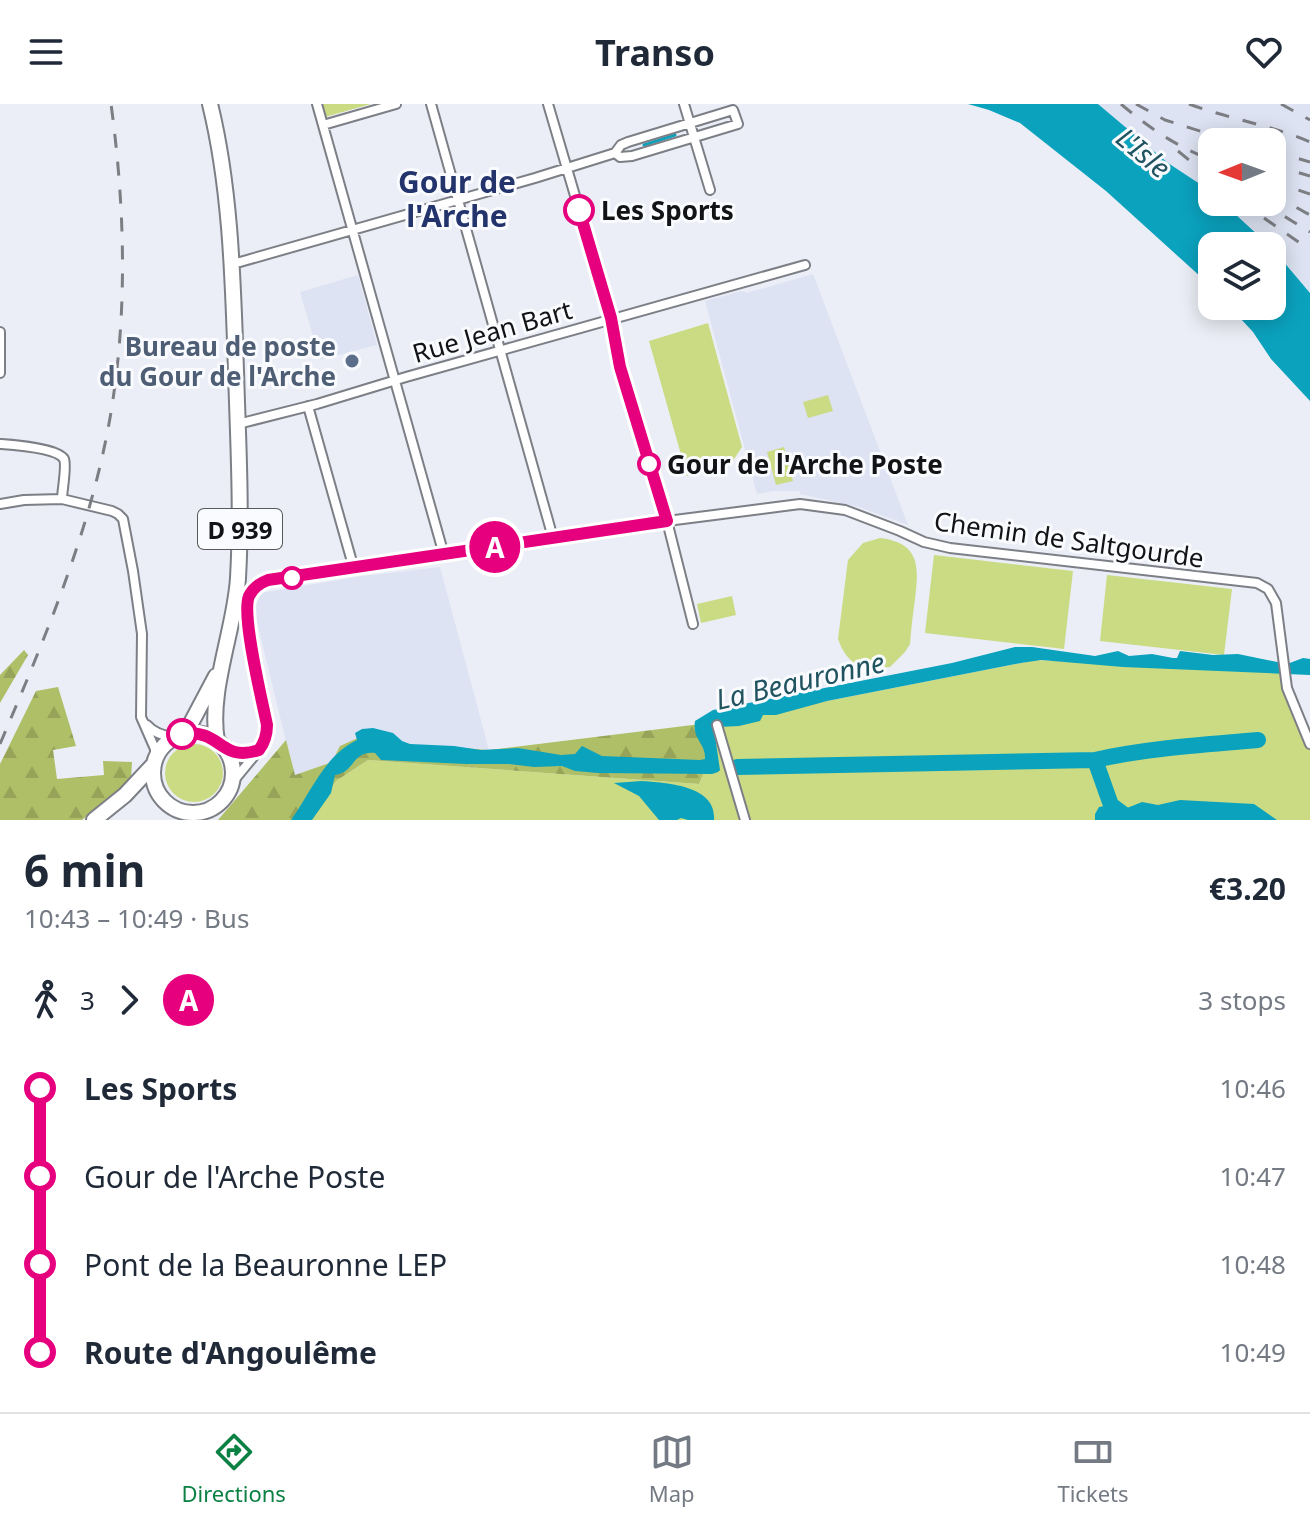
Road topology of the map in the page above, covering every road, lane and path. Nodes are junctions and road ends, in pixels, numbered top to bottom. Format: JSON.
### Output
{"nodes":[{"id":1,"x":317,"y":104,"type":"edge"},
{"id":2,"x":396,"y":104,"type":"edge"},
{"id":3,"x":431,"y":104,"type":"edge"},
{"id":4,"x":548,"y":104,"type":"edge"},
{"id":5,"x":684,"y":104,"type":"edge"},
{"id":6,"x":214,"y":106,"type":"edge"},
{"id":7,"x":690,"y":123,"type":"junction"},
{"id":8,"x":323,"y":125,"type":"junction"},
{"id":9,"x":694,"y":137,"type":"junction"},
{"id":10,"x":628,"y":142,"type":"junction"},
{"id":11,"x":615,"y":153,"type":"junction"},
{"id":12,"x":633,"y":156,"type":"junction"},
{"id":13,"x":567,"y":168,"type":"junction"},
{"id":14,"x":710,"y":190,"type":"dead end"},
{"id":15,"x":457,"y":200,"type":"junction"},
{"id":16,"x":352,"y":230,"type":"junction"},
{"id":17,"x":230,"y":263,"type":"junction"},
{"id":18,"x":805,"y":265,"type":"dead end"},
{"id":19,"x":611,"y":318,"type":"junction"},
{"id":20,"x":0,"y":332,"type":"edge"},
{"id":21,"x":501,"y":350,"type":"junction"},
{"id":22,"x":0,"y":373,"type":"edge"},
{"id":23,"x":395,"y":381,"type":"junction"},
{"id":24,"x":311,"y":405,"type":"junction"},
{"id":25,"x":238,"y":424,"type":"junction"},
{"id":26,"x":0,"y":444,"type":"edge"},
{"id":27,"x":62,"y":499,"type":"junction"},
{"id":28,"x":0,"y":504,"type":"edge"},
{"id":29,"x":667,"y":521,"type":"junction"},
{"id":30,"x":553,"y":538,"type":"junction"},
{"id":31,"x":444,"y":555,"type":"junction"},
{"id":32,"x":354,"y":569,"type":"junction"},
{"id":33,"x":693,"y":624,"type":"dead end"},
{"id":34,"x":225,"y":653,"type":"junction"},
{"id":35,"x":141,"y":717,"type":"junction"},
{"id":36,"x":717,"y":725,"type":"dead end"},
{"id":37,"x":178,"y":736,"type":"junction"},
{"id":38,"x":1310,"y":744,"type":"edge"},
{"id":39,"x":221,"y":745,"type":"junction"},
{"id":40,"x":259,"y":750,"type":"junction"},
{"id":41,"x":154,"y":761,"type":"junction"},
{"id":42,"x":231,"y":784,"type":"junction"},
{"id":43,"x":125,"y":795,"type":"junction"},
{"id":44,"x":162,"y":799,"type":"junction"},
{"id":45,"x":198,"y":816,"type":"edge"},
{"id":46,"x":94,"y":820,"type":"edge"},
{"id":47,"x":173,"y":820,"type":"edge"},
{"id":48,"x":745,"y":820,"type":"edge"}],
"edges":[{"from":1,"to":8,"type":"street"},
{"from":2,"to":8,"type":"street"},
{"from":3,"to":15,"type":"street"},
{"from":4,"to":13,"type":"street"},
{"from":5,"to":7,"type":"street"},
{"from":6,"to":17,"type":"main road","number":"D 939"},
{"from":7,"to":9,"type":"street"},
{"from":7,"to":9,"type":"street"},
{"from":7,"to":10,"type":"street"},
{"from":8,"to":16,"type":"street"},
{"from":9,"to":12,"type":"street"},
{"from":9,"to":14,"type":"street"},
{"from":10,"to":11,"type":"street"},
{"from":10,"to":12,"type":"street"},
{"from":11,"to":12,"type":"street"},
{"from":11,"to":13,"type":"street"},
{"from":13,"to":15,"type":"street"},
{"from":13,"to":19,"type":"street"},
{"from":15,"to":16,"type":"street"},
{"from":15,"to":21,"type":"street"},
{"from":16,"to":17,"type":"street"},
{"from":16,"to":23,"type":"street"},
{"from":17,"to":25,"type":"main road","number":"D 939"},
{"from":18,"to":19,"type":"street","name":"Rue Jean Bart"},
{"from":19,"to":21,"type":"street","name":"Rue Jean Bart"},
{"from":19,"to":29,"type":"street"},
{"from":20,"to":22,"type":"street"},
{"from":21,"to":23,"type":"street","name":"Rue Jean Bart"},
{"from":21,"to":30,"type":"street"},
{"from":23,"to":24,"type":"street","name":"Rue Jean Bart"},
{"from":23,"to":31,"type":"street"},
{"from":24,"to":25,"type":"street","name":"Rue Jean Bart"},
{"from":24,"to":32,"type":"street"},
{"from":25,"to":34,"type":"main road","number":"D 939"},
{"from":26,"to":27,"type":"street"},
{"from":27,"to":28,"type":"street"},
{"from":27,"to":35,"type":"street"},
{"from":29,"to":30,"type":"street","name":"Chemin de Saltgourde"},
{"from":29,"to":33,"type":"street"},
{"from":29,"to":38,"type":"street","name":"Chemin de Saltgourde"},
{"from":30,"to":31,"type":"street","name":"Chemin de Saltgourde"},
{"from":31,"to":32,"type":"street","name":"Chemin de Saltgourde"},
{"from":32,"to":40,"type":"street","name":"Chemin de Saltgourde"},
{"from":34,"to":37,"type":"main road","number":"D 939"},
{"from":34,"to":39,"type":"main road","number":"D 939"},
{"from":35,"to":37,"type":"street"},
{"from":35,"to":41,"type":"street"},
{"from":36,"to":48,"type":"street"},
{"from":37,"to":39,"type":"main road"},
{"from":37,"to":41,"type":"main road"},
{"from":39,"to":40,"type":"street"},
{"from":39,"to":42,"type":"main road"},
{"from":40,"to":42,"type":"street"},
{"from":41,"to":43,"type":"main road"},
{"from":41,"to":44,"type":"main road"},
{"from":42,"to":45,"type":"main road"},
{"from":43,"to":44,"type":"main road"},
{"from":43,"to":46,"type":"main road"},
{"from":44,"to":45,"type":"main road"},
{"from":44,"to":47,"type":"main road"}]}
